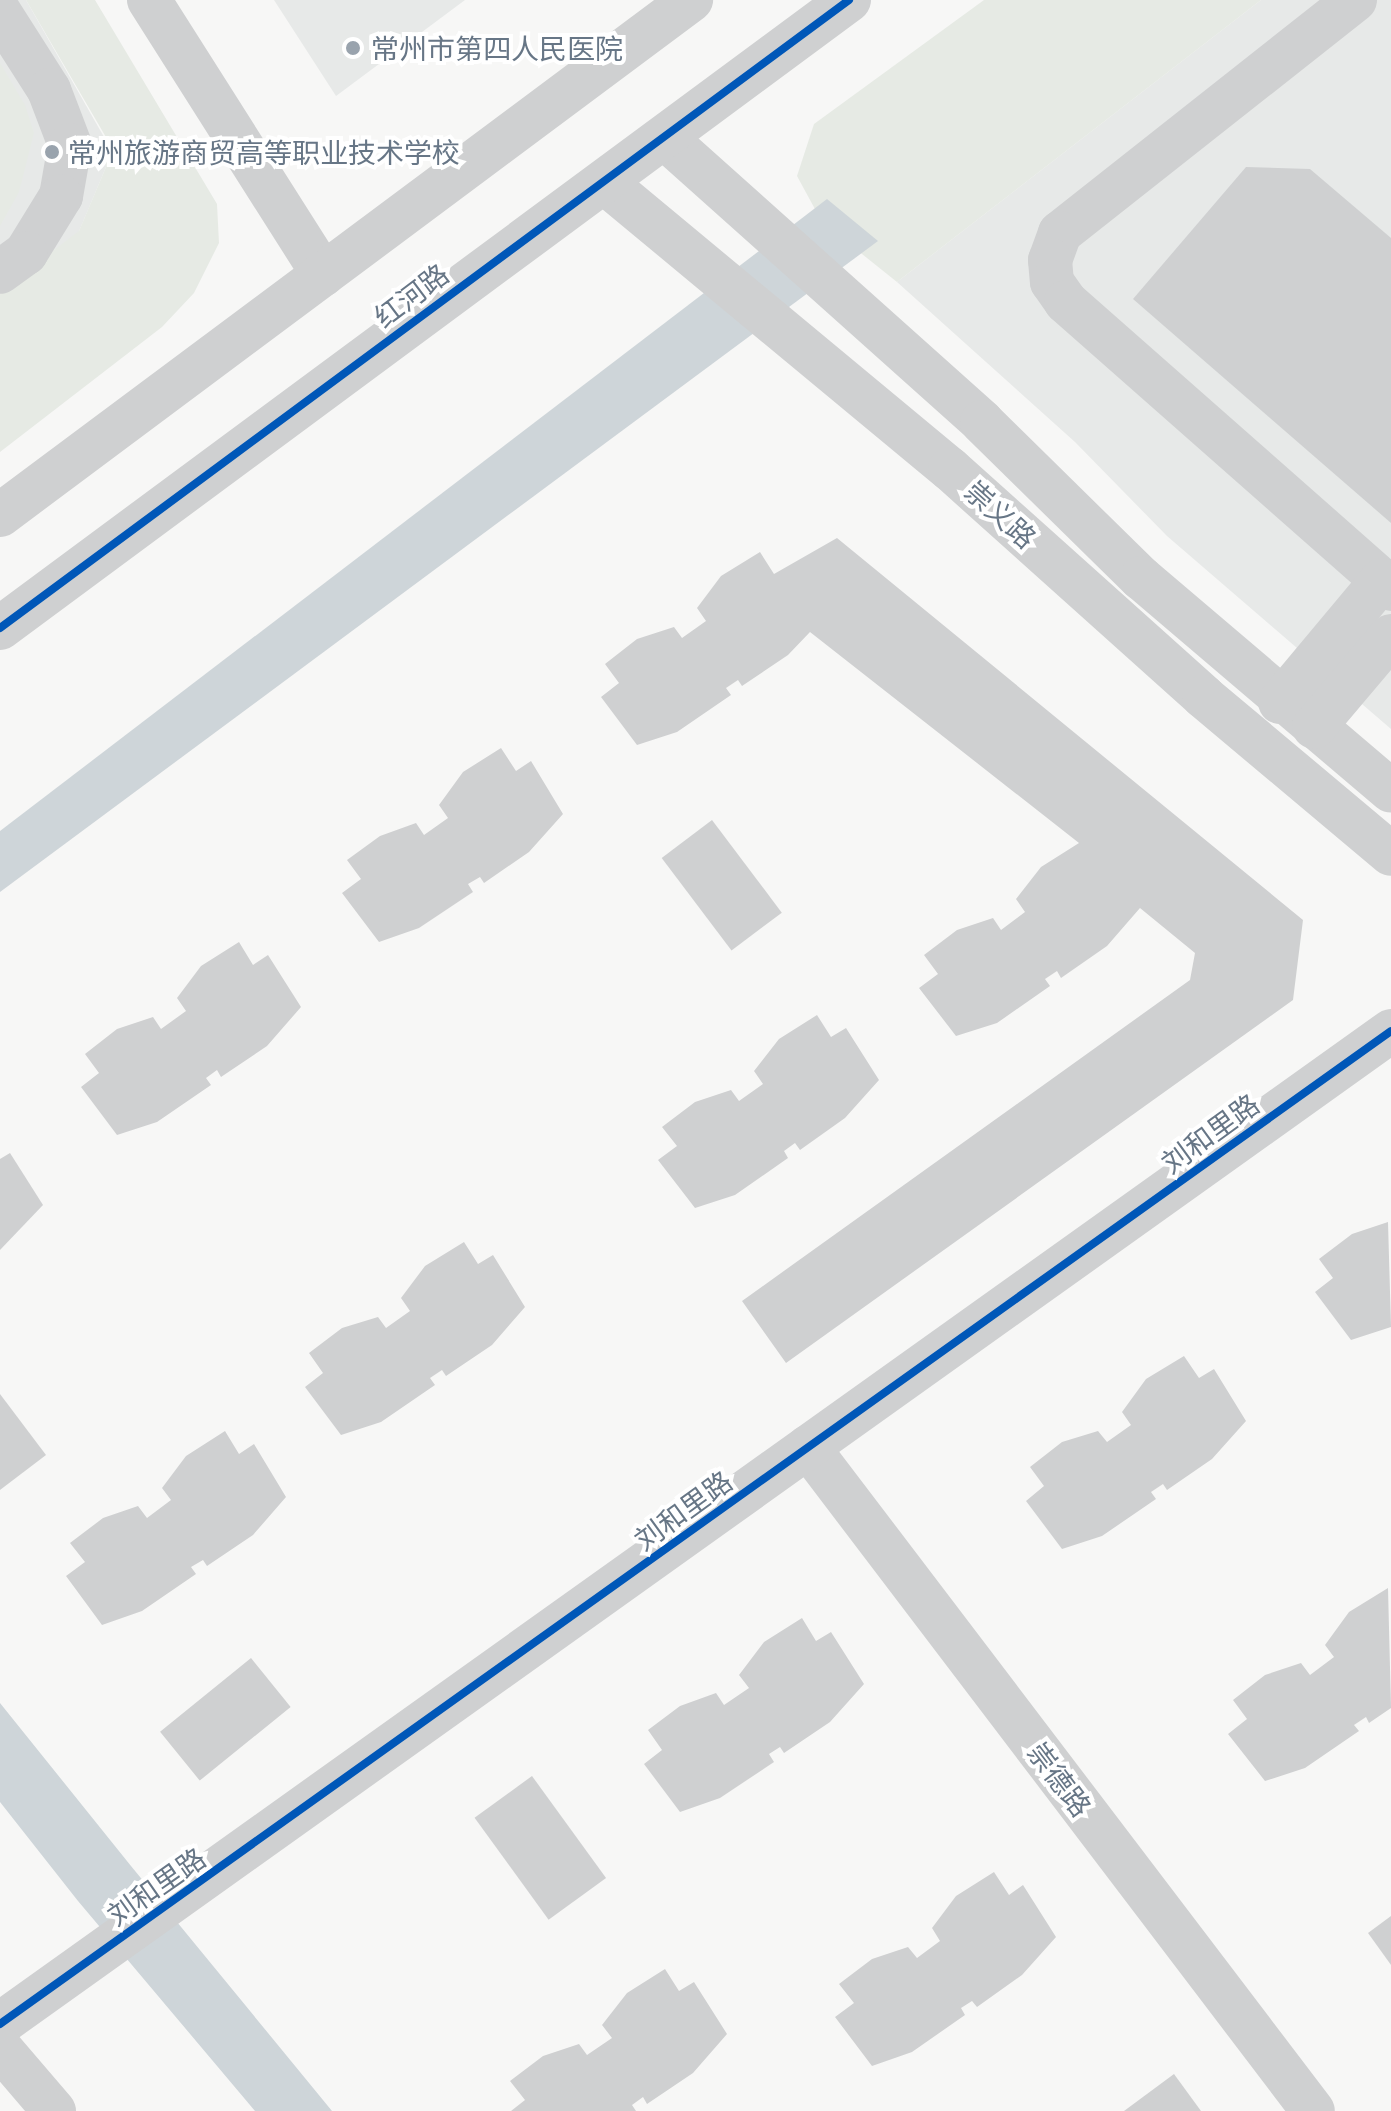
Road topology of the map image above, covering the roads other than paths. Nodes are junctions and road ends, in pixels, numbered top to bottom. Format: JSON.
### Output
{"nodes":[{"id":1,"x":149,"y":0,"type":"edge"},
{"id":2,"x":691,"y":0,"type":"edge"},
{"id":3,"x":849,"y":0,"type":"edge"},
{"id":4,"x":1355,"y":0,"type":"edge"},
{"id":5,"x":0,"y":13,"type":"edge"},
{"id":6,"x":666,"y":139,"type":"junction"},
{"id":7,"x":604,"y":182,"type":"junction"},
{"id":8,"x":0,"y":272,"type":"edge"},
{"id":9,"x":323,"y":274,"type":"junction"},
{"id":10,"x":0,"y":515,"type":"edge"},
{"id":11,"x":1386,"y":584,"type":"edge"},
{"id":12,"x":0,"y":628,"type":"edge"},
{"id":13,"x":1391,"y":636,"type":"edge"},
{"id":14,"x":1297,"y":714,"type":"junction"},
{"id":15,"x":1391,"y":791,"type":"edge"},
{"id":16,"x":1391,"y":854,"type":"edge"},
{"id":17,"x":1391,"y":1031,"type":"edge"},
{"id":18,"x":808,"y":1447,"type":"junction"},
{"id":19,"x":0,"y":2024,"type":"edge"},
{"id":20,"x":0,"y":2048,"type":"edge"},
{"id":21,"x":54,"y":2111,"type":"edge"},
{"id":22,"x":1313,"y":2111,"type":"edge"}],
"edges":[{"from":1,"to":9,"type":"street"},
{"from":2,"to":9,"type":"street"},
{"from":3,"to":6,"type":"street","name":"红河路"},
{"from":4,"to":11,"type":"street"},
{"from":5,"to":8,"type":"street"},
{"from":6,"to":7,"type":"street","name":"红河路"},
{"from":6,"to":14,"type":"street","name":"崇义路"},
{"from":7,"to":12,"type":"street","name":"红河路"},
{"from":7,"to":16,"type":"street","name":"崇义路"},
{"from":9,"to":10,"type":"street"},
{"from":11,"to":14,"type":"street"},
{"from":13,"to":14,"type":"street"},
{"from":14,"to":15,"type":"street","name":"崇义路"},
{"from":17,"to":18,"type":"street","name":"刘和里路"},
{"from":18,"to":19,"type":"street","name":"刘和里路"},
{"from":18,"to":22,"type":"street","name":"崇德路"},
{"from":20,"to":21,"type":"street"}]}
